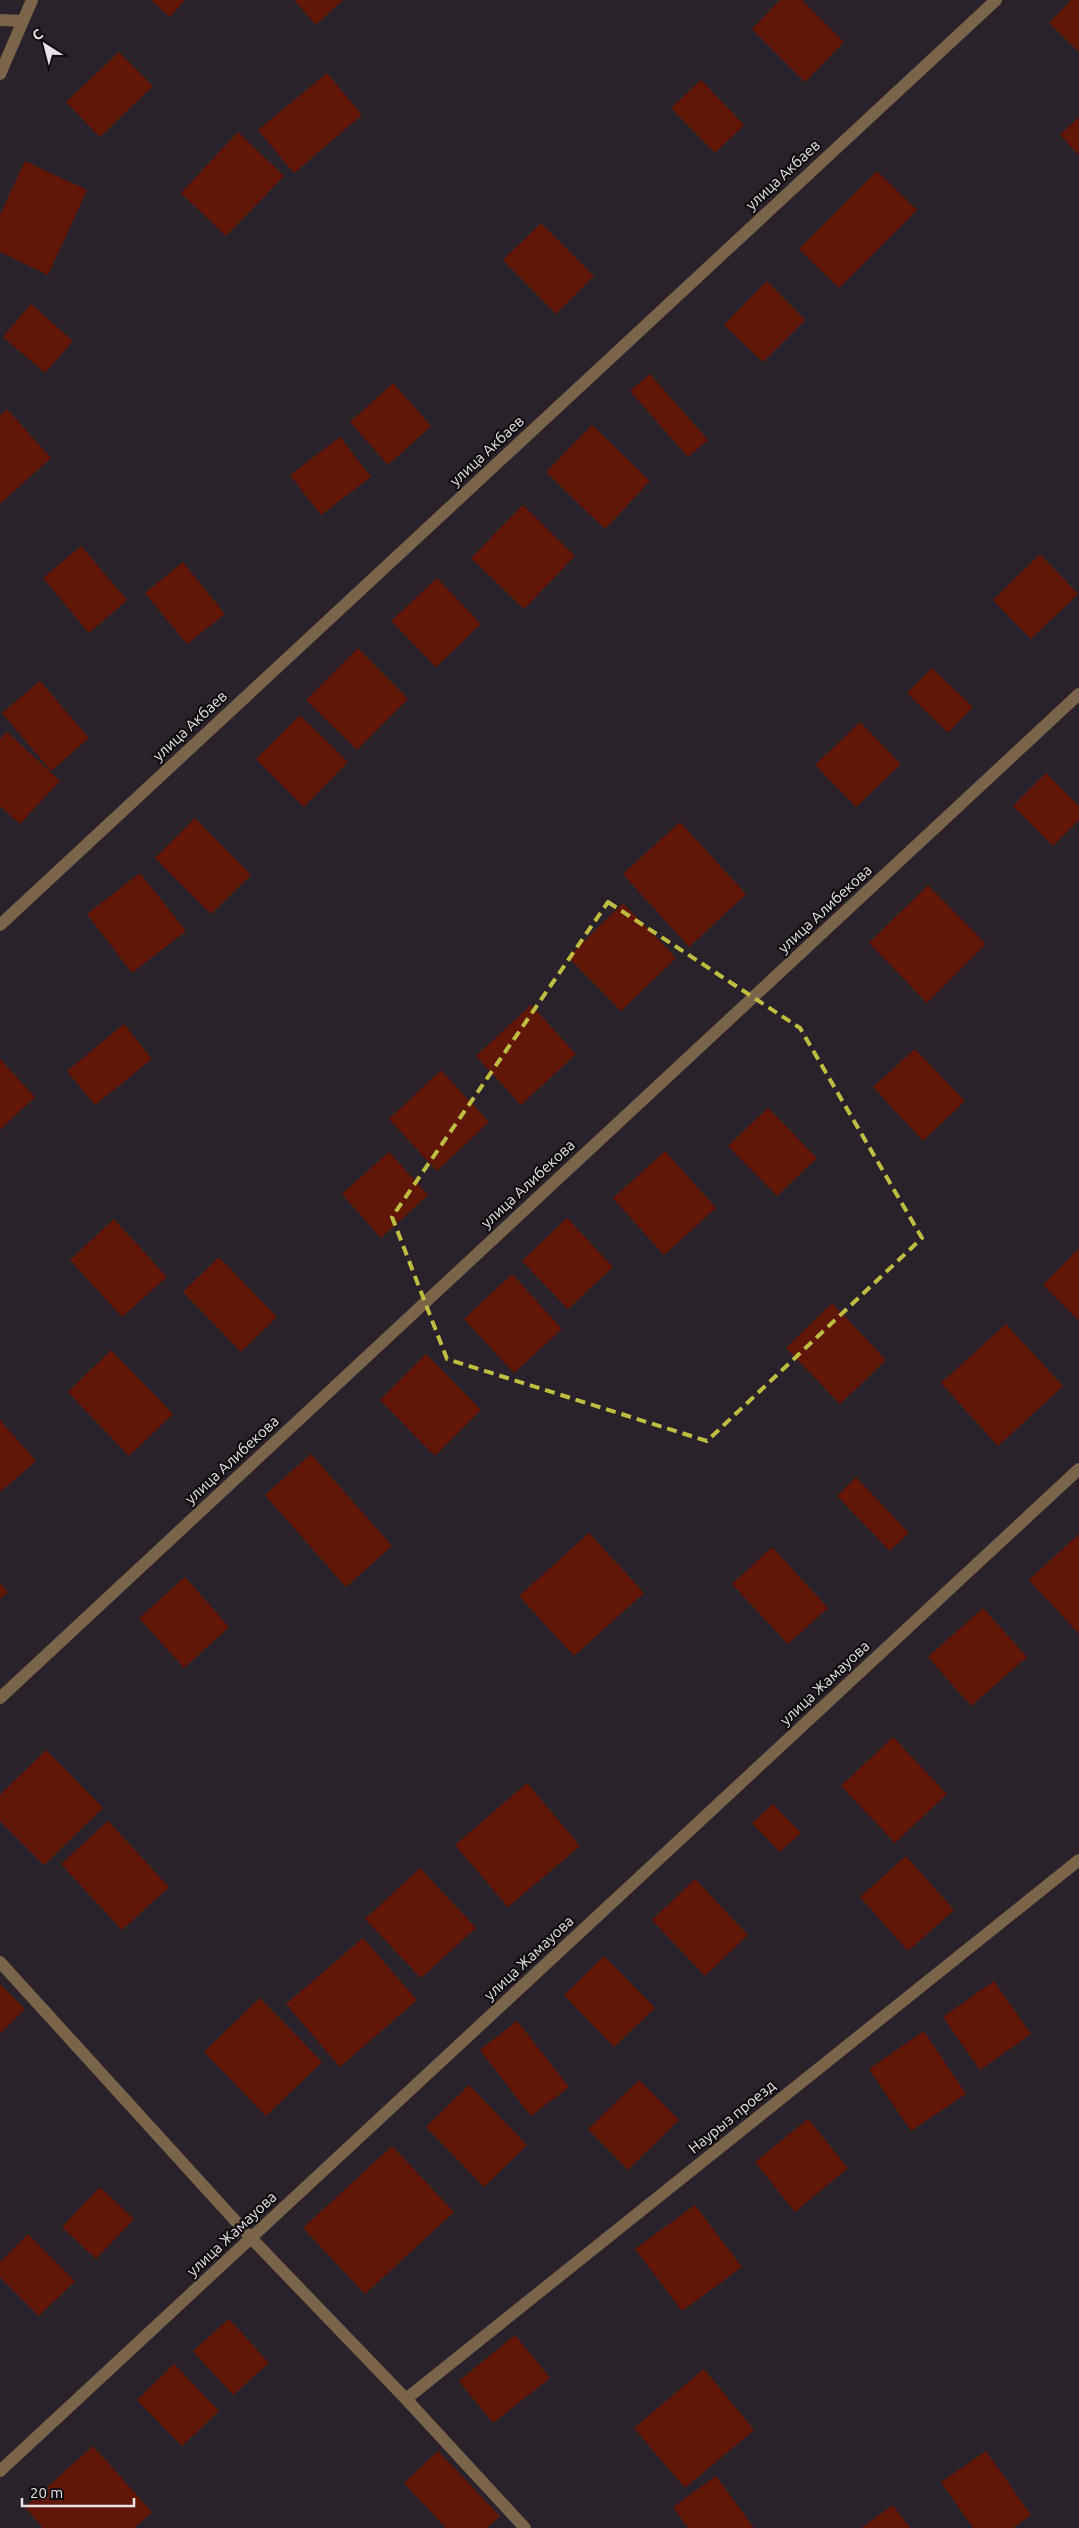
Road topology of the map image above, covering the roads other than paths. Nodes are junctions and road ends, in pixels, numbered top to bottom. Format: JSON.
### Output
{"nodes":[{"id":1,"x":32,"y":0,"type":"edge"},
{"id":2,"x":996,"y":0,"type":"edge"},
{"id":3,"x":0,"y":20,"type":"edge"},
{"id":4,"x":23,"y":21,"type":"junction"},
{"id":5,"x":0,"y":74,"type":"edge"},
{"id":6,"x":1079,"y":694,"type":"edge"},
{"id":7,"x":0,"y":925,"type":"edge"},
{"id":8,"x":1079,"y":1469,"type":"edge"},
{"id":9,"x":0,"y":1698,"type":"edge"},
{"id":10,"x":1079,"y":1860,"type":"edge"},
{"id":11,"x":0,"y":1962,"type":"edge"},
{"id":12,"x":251,"y":2238,"type":"junction"},
{"id":13,"x":406,"y":2400,"type":"junction"},
{"id":14,"x":0,"y":2471,"type":"edge"},
{"id":15,"x":525,"y":2528,"type":"edge"}],
"edges":[{"from":1,"to":4,"type":"street"},
{"from":2,"to":7,"type":"street","name":"улица Акбаев"},
{"from":3,"to":4,"type":"street"},
{"from":4,"to":5,"type":"street"},
{"from":6,"to":9,"type":"street","name":"улица Алибекова"},
{"from":8,"to":12,"type":"street","name":"улица Жамауова"},
{"from":10,"to":13,"type":"street","name":"Наурыз проезд"},
{"from":11,"to":12,"type":"street"},
{"from":12,"to":13,"type":"street"},
{"from":12,"to":14,"type":"street","name":"улица Жамауова"},
{"from":13,"to":15,"type":"street"}]}
